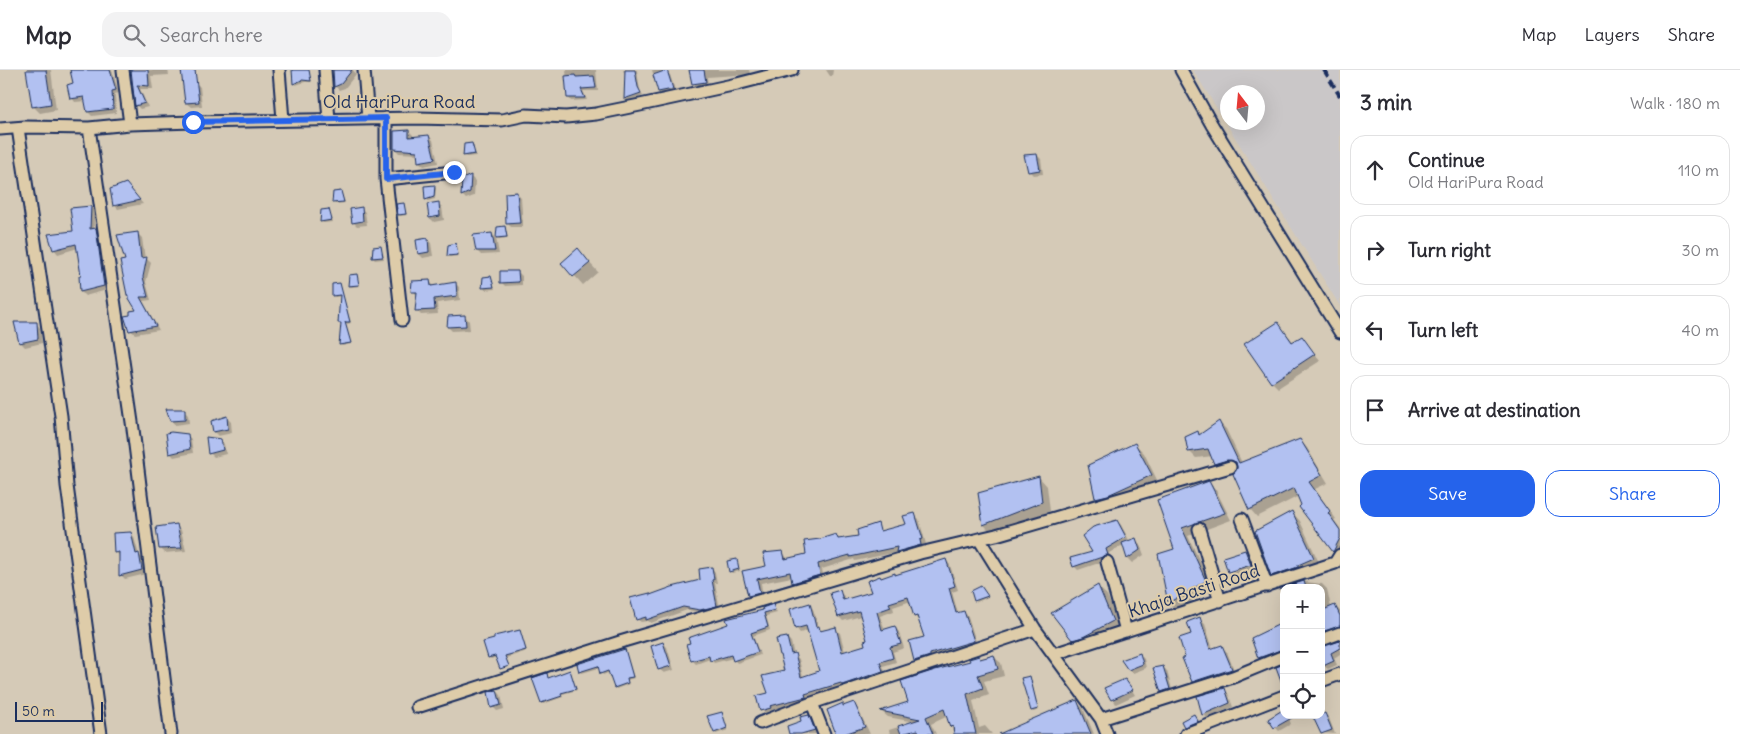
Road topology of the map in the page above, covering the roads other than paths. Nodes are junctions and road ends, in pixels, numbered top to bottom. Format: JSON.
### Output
{"nodes":[{"id":1,"x":123,"y":70,"type":"edge"},
{"id":2,"x":279,"y":70,"type":"edge"},
{"id":3,"x":325,"y":70,"type":"edge"},
{"id":4,"x":364,"y":70,"type":"edge"},
{"id":5,"x":792,"y":70,"type":"edge"},
{"id":6,"x":1181,"y":70,"type":"edge"},
{"id":7,"x":386,"y":118,"type":"junction"},
{"id":8,"x":368,"y":119,"type":"junction"},
{"id":9,"x":282,"y":120,"type":"junction"},
{"id":10,"x":329,"y":120,"type":"junction"},
{"id":11,"x":130,"y":124,"type":"junction"},
{"id":12,"x":18,"y":128,"type":"junction"},
{"id":13,"x":89,"y":128,"type":"junction"},
{"id":14,"x":0,"y":129,"type":"edge"},
{"id":15,"x":454,"y":172,"type":"dead end"},
{"id":16,"x":386,"y":179,"type":"junction"},
{"id":17,"x":402,"y":320,"type":"dead end"},
{"id":18,"x":1340,"y":332,"type":"edge"},
{"id":19,"x":1230,"y":467,"type":"dead end"},
{"id":20,"x":1242,"y":519,"type":"dead end"},
{"id":21,"x":1199,"y":529,"type":"dead end"},
{"id":22,"x":979,"y":539,"type":"junction"},
{"id":23,"x":1340,"y":555,"type":"edge"},
{"id":24,"x":1107,"y":562,"type":"dead end"},
{"id":25,"x":1267,"y":586,"type":"junction"},
{"id":26,"x":1220,"y":601,"type":"junction"},
{"id":27,"x":1035,"y":629,"type":"junction"},
{"id":28,"x":1126,"y":631,"type":"junction"},
{"id":29,"x":1340,"y":633,"type":"edge"},
{"id":30,"x":1325,"y":639,"type":"edge"},
{"id":31,"x":1054,"y":654,"type":"junction"},
{"id":32,"x":1280,"y":658,"type":"edge"},
{"id":33,"x":1340,"y":674,"type":"edge"},
{"id":34,"x":1325,"y":680,"type":"edge"},
{"id":35,"x":1280,"y":698,"type":"edge"},
{"id":36,"x":812,"y":703,"type":"junction"},
{"id":37,"x":418,"y":707,"type":"dead end"},
{"id":38,"x":1101,"y":719,"type":"junction"},
{"id":39,"x":760,"y":723,"type":"dead end"},
{"id":40,"x":101,"y":734,"type":"edge"},
{"id":41,"x":171,"y":734,"type":"edge"},
{"id":42,"x":824,"y":734,"type":"edge"},
{"id":43,"x":1107,"y":734,"type":"edge"},
{"id":44,"x":1186,"y":734,"type":"edge"}],
"edges":[{"from":1,"to":11,"type":"street"},
{"from":2,"to":9,"type":"street"},
{"from":3,"to":10,"type":"street"},
{"from":4,"to":8,"type":"street"},
{"from":5,"to":7,"type":"street","name":"Old HariPura Road"},
{"from":6,"to":18,"type":"street"},
{"from":7,"to":8,"type":"street","name":"Old HariPura Road"},
{"from":7,"to":16,"type":"street"},
{"from":8,"to":10,"type":"street","name":"Old HariPura Road"},
{"from":9,"to":10,"type":"street","name":"Old HariPura Road"},
{"from":9,"to":11,"type":"street","name":"Old HariPura Road"},
{"from":11,"to":13,"type":"street","name":"Old HariPura Road"},
{"from":12,"to":13,"type":"street","name":"Old HariPura Road"},
{"from":12,"to":14,"type":"street","name":"Old HariPura Road"},
{"from":12,"to":40,"type":"street"},
{"from":13,"to":41,"type":"street"},
{"from":15,"to":16,"type":"street"},
{"from":16,"to":17,"type":"street"},
{"from":19,"to":22,"type":"street"},
{"from":20,"to":25,"type":"street"},
{"from":21,"to":26,"type":"street"},
{"from":22,"to":27,"type":"street"},
{"from":22,"to":37,"type":"street"},
{"from":23,"to":25,"type":"street","name":"Khaja Basti Road"},
{"from":24,"to":28,"type":"street"},
{"from":25,"to":26,"type":"street","name":"Khaja Basti Road"},
{"from":26,"to":28,"type":"street","name":"Khaja Basti Road"},
{"from":27,"to":31,"type":"street"},
{"from":27,"to":36,"type":"street"},
{"from":28,"to":31,"type":"street","name":"Khaja Basti Road"},
{"from":29,"to":30,"type":"street"},
{"from":31,"to":38,"type":"street"},
{"from":32,"to":38,"type":"street"},
{"from":33,"to":34,"type":"street"},
{"from":35,"to":44,"type":"street"},
{"from":36,"to":39,"type":"street"},
{"from":36,"to":42,"type":"street"},
{"from":38,"to":43,"type":"street"}]}
